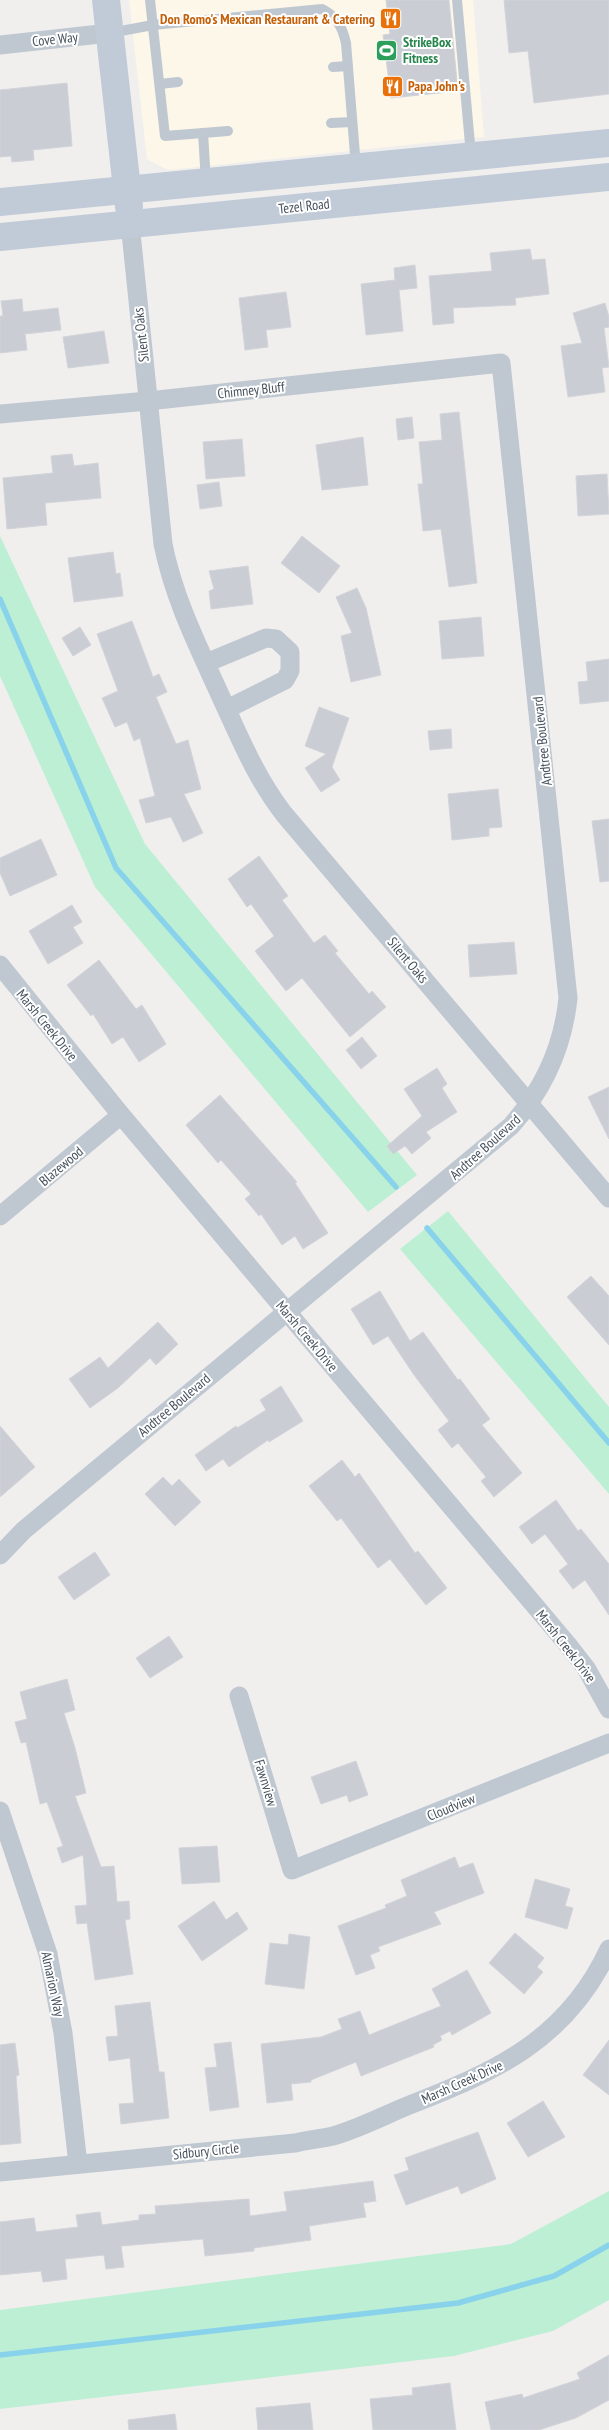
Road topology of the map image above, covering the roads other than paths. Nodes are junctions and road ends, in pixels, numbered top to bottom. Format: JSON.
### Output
{"nodes":[{"id":1,"x":106,"y":0,"type":"edge"},
{"id":2,"x":150,"y":0,"type":"edge"},
{"id":3,"x":458,"y":0,"type":"edge"},
{"id":4,"x":153,"y":25,"type":"junction"},
{"id":5,"x":109,"y":33,"type":"junction"},
{"id":6,"x":0,"y":44,"type":"edge"},
{"id":7,"x":348,"y":66,"type":"junction"},
{"id":8,"x":333,"y":67,"type":"dead end"},
{"id":9,"x":178,"y":82,"type":"dead end"},
{"id":10,"x":160,"y":84,"type":"junction"},
{"id":11,"x":352,"y":122,"type":"junction"},
{"id":12,"x":331,"y":123,"type":"dead end"},
{"id":13,"x":228,"y":131,"type":"dead end"},
{"id":14,"x":203,"y":133,"type":"junction"},
{"id":15,"x":609,"y":142,"type":"edge"},
{"id":16,"x":471,"y":156,"type":"junction"},
{"id":17,"x":356,"y":167,"type":"junction"},
{"id":18,"x":609,"y":177,"type":"edge"},
{"id":19,"x":206,"y":182,"type":"junction"},
{"id":20,"x":127,"y":189,"type":"junction"},
{"id":21,"x":0,"y":202,"type":"edge"},
{"id":22,"x":130,"y":223,"type":"junction"},
{"id":23,"x":0,"y":236,"type":"edge"},
{"id":24,"x":501,"y":363,"type":"joint"},
{"id":25,"x":148,"y":401,"type":"junction"},
{"id":26,"x":0,"y":414,"type":"edge"},
{"id":27,"x":206,"y":663,"type":"junction"},
{"id":28,"x":227,"y":709,"type":"junction"},
{"id":29,"x":0,"y":964,"type":"edge"},
{"id":30,"x":530,"y":1104,"type":"junction"},
{"id":31,"x":121,"y":1115,"type":"junction"},
{"id":32,"x":609,"y":1198,"type":"edge"},
{"id":33,"x":0,"y":1216,"type":"edge"},
{"id":34,"x":286,"y":1312,"type":"junction"},
{"id":35,"x":0,"y":1555,"type":"edge"},
{"id":36,"x":239,"y":1696,"type":"dead end"},
{"id":37,"x":609,"y":1709,"type":"edge"},
{"id":38,"x":609,"y":1743,"type":"edge"},
{"id":39,"x":0,"y":1811,"type":"edge"},
{"id":40,"x":292,"y":1870,"type":"joint"},
{"id":41,"x":609,"y":1949,"type":"edge"},
{"id":42,"x":604,"y":1971,"type":"edge"},
{"id":43,"x":406,"y":2107,"type":"joint"},
{"id":44,"x":78,"y":2164,"type":"junction"},
{"id":45,"x":0,"y":2172,"type":"edge"}],
"edges":[{"from":1,"to":5,"type":"main road","name":"Silent Oaks"},
{"from":2,"to":4,"type":"lane"},
{"from":3,"to":16,"type":"lane"},
{"from":4,"to":5,"type":"lane"},
{"from":4,"to":7,"type":"lane"},
{"from":4,"to":10,"type":"lane"},
{"from":5,"to":6,"type":"street","name":"Cove Way"},
{"from":5,"to":20,"type":"main road","name":"Silent Oaks"},
{"from":7,"to":8,"type":"lane"},
{"from":7,"to":11,"type":"lane"},
{"from":9,"to":10,"type":"lane"},
{"from":10,"to":14,"type":"lane"},
{"from":11,"to":12,"type":"lane"},
{"from":11,"to":17,"type":"lane"},
{"from":13,"to":14,"type":"lane"},
{"from":14,"to":19,"type":"lane"},
{"from":15,"to":16,"type":"main road"},
{"from":16,"to":17,"type":"main road"},
{"from":17,"to":19,"type":"main road"},
{"from":18,"to":22,"type":"main road","name":"Tezel Road"},
{"from":19,"to":20,"type":"main road"},
{"from":20,"to":21,"type":"main road"},
{"from":20,"to":22,"type":"main road","name":"Silent Oaks"},
{"from":22,"to":23,"type":"main road","name":"Tezel Road"},
{"from":22,"to":25,"type":"street","name":"Silent Oaks"},
{"from":24,"to":25,"type":"street","name":"Chimney Bluff"},
{"from":24,"to":30,"type":"street","name":"Andtree Boulevard"},
{"from":25,"to":26,"type":"street","name":"Chimney Bluff"},
{"from":25,"to":27,"type":"street","name":"Silent Oaks"},
{"from":27,"to":28,"type":"street","name":"Silent Oaks"},
{"from":27,"to":28,"type":"street"},
{"from":28,"to":30,"type":"street","name":"Silent Oaks"},
{"from":29,"to":31,"type":"street","name":"Marsh Creek Drive"},
{"from":30,"to":32,"type":"street","name":"Silent Oaks"},
{"from":30,"to":34,"type":"street","name":"Andtree Boulevard"},
{"from":31,"to":33,"type":"street","name":"Blazewood"},
{"from":31,"to":34,"type":"street","name":"Marsh Creek Drive"},
{"from":34,"to":35,"type":"street","name":"Andtree Boulevard"},
{"from":34,"to":37,"type":"street","name":"Marsh Creek Drive"},
{"from":36,"to":40,"type":"street","name":"Fawnview"},
{"from":38,"to":40,"type":"street","name":"Cloudview"},
{"from":39,"to":44,"type":"street","name":"Almarion Way"},
{"from":41,"to":42,"type":"street","name":"Marsh Creek Drive"},
{"from":42,"to":43,"type":"street","name":"Marsh Creek Drive"},
{"from":43,"to":44,"type":"street","name":"Sidbury Circle"},
{"from":44,"to":45,"type":"street","name":"Sidbury Circle"}]}
